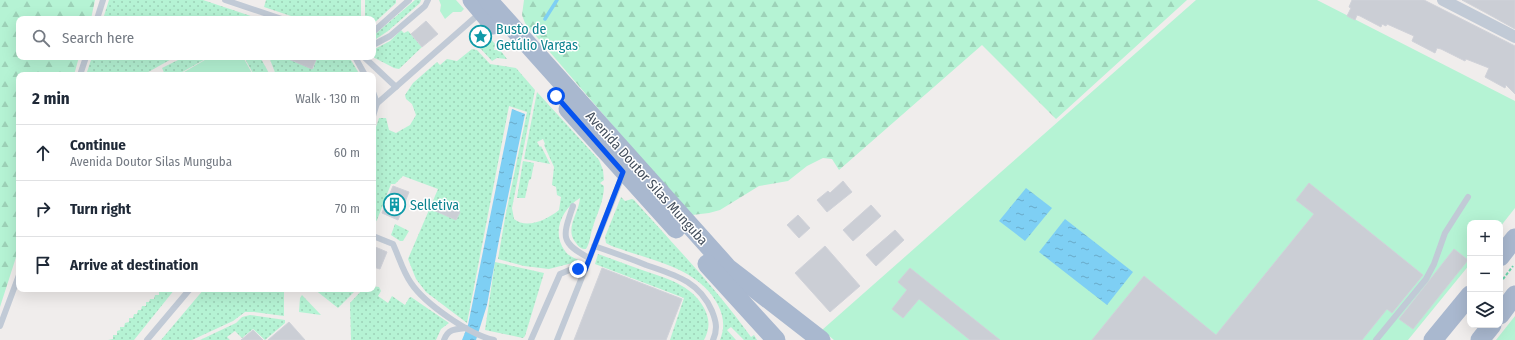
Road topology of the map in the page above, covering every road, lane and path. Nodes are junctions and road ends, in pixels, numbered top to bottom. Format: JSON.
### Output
{"nodes":[{"id":1,"x":102,"y":0,"type":"edge"},
{"id":2,"x":225,"y":0,"type":"edge"},
{"id":3,"x":409,"y":0,"type":"edge"},
{"id":4,"x":428,"y":0,"type":"edge"},
{"id":5,"x":1442,"y":0,"type":"edge"},
{"id":6,"x":483,"y":3,"type":"edge"},
{"id":7,"x":98,"y":16,"type":"edge"},
{"id":8,"x":273,"y":16,"type":"edge"},
{"id":9,"x":376,"y":29,"type":"edge"},
{"id":10,"x":1515,"y":37,"type":"edge"},
{"id":11,"x":376,"y":43,"type":"edge"},
{"id":12,"x":85,"y":60,"type":"edge"},
{"id":13,"x":357,"y":60,"type":"edge"},
{"id":14,"x":367,"y":60,"type":"edge"},
{"id":15,"x":537,"y":65,"type":"junction"},
{"id":16,"x":81,"y":72,"type":"edge"},
{"id":17,"x":364,"y":72,"type":"edge"},
{"id":18,"x":396,"y":86,"type":"junction"},
{"id":19,"x":376,"y":104,"type":"edge"},
{"id":20,"x":623,"y":172,"type":"junction"},
{"id":21,"x":1468,"y":197,"type":"dead end"},
{"id":22,"x":573,"y":206,"type":"dead end"},
{"id":23,"x":376,"y":237,"type":"edge"},
{"id":24,"x":1515,"y":238,"type":"edge"},
{"id":25,"x":594,"y":246,"type":"junction"},
{"id":26,"x":1501,"y":256,"type":"edge"},
{"id":27,"x":589,"y":258,"type":"junction"},
{"id":28,"x":1515,"y":264,"type":"edge"},
{"id":29,"x":728,"y":268,"type":"junction"},
{"id":30,"x":585,"y":270,"type":"junction"},
{"id":31,"x":1503,"y":278,"type":"edge"},
{"id":32,"x":16,"y":283,"type":"edge"},
{"id":33,"x":187,"y":292,"type":"edge"},
{"id":34,"x":1515,"y":295,"type":"edge"},
{"id":35,"x":1467,"y":299,"type":"edge"},
{"id":36,"x":1503,"y":311,"type":"edge"},
{"id":37,"x":0,"y":326,"type":"edge"},
{"id":38,"x":466,"y":328,"type":"junction"},
{"id":39,"x":1490,"y":328,"type":"edge"},
{"id":40,"x":491,"y":339,"type":"edge"},
{"id":41,"x":147,"y":340,"type":"edge"},
{"id":42,"x":444,"y":340,"type":"edge"},
{"id":43,"x":531,"y":340,"type":"edge"},
{"id":44,"x":557,"y":340,"type":"edge"},
{"id":45,"x":713,"y":340,"type":"edge"},
{"id":46,"x":776,"y":340,"type":"edge"},
{"id":47,"x":800,"y":340,"type":"edge"},
{"id":48,"x":821,"y":340,"type":"edge"},
{"id":49,"x":1376,"y":340,"type":"edge"},
{"id":50,"x":1433,"y":340,"type":"edge"},
{"id":51,"x":1480,"y":340,"type":"edge"}],
"edges":[{"from":1,"to":7,"type":"lane"},
{"from":2,"to":8,"type":"lane"},
{"from":3,"to":9,"type":"lane"},
{"from":4,"to":11,"type":"lane"},
{"from":5,"to":10,"type":"street"},
{"from":6,"to":15,"type":"main road","name":"Avenida Doutor Silas Munguba"},
{"from":6,"to":18,"type":"lane"},
{"from":12,"to":16,"type":"lane"},
{"from":13,"to":17,"type":"lane"},
{"from":14,"to":18,"type":"lane"},
{"from":15,"to":20,"type":"main road","name":"Avenida Doutor Silas Munguba"},
{"from":15,"to":29,"type":"main road","name":"Avenida Doutor Silas Munguba"},
{"from":18,"to":19,"type":"lane"},
{"from":20,"to":25,"type":"lane"},
{"from":20,"to":46,"type":"main road","name":"Avenida Doutor Silas Munguba"},
{"from":21,"to":49,"type":"lane"},
{"from":22,"to":27,"type":"lane"},
{"from":23,"to":38,"type":"lane"},
{"from":24,"to":26,"type":"main road"},
{"from":25,"to":27,"type":"lane"},
{"from":25,"to":45,"type":"lane"},
{"from":27,"to":30,"type":"lane"},
{"from":28,"to":31,"type":"path"},
{"from":29,"to":47,"type":"main road"},
{"from":29,"to":48,"type":"main road","name":"Avenida Doutor Silas Munguba"},
{"from":30,"to":43,"type":"lane"},
{"from":30,"to":44,"type":"lane"},
{"from":32,"to":37,"type":"lane"},
{"from":33,"to":41,"type":"lane"},
{"from":34,"to":36,"type":"main road"},
{"from":35,"to":50,"type":"main road"},
{"from":38,"to":40,"type":"lane"},
{"from":38,"to":42,"type":"lane"},
{"from":39,"to":51,"type":"main road"}]}
